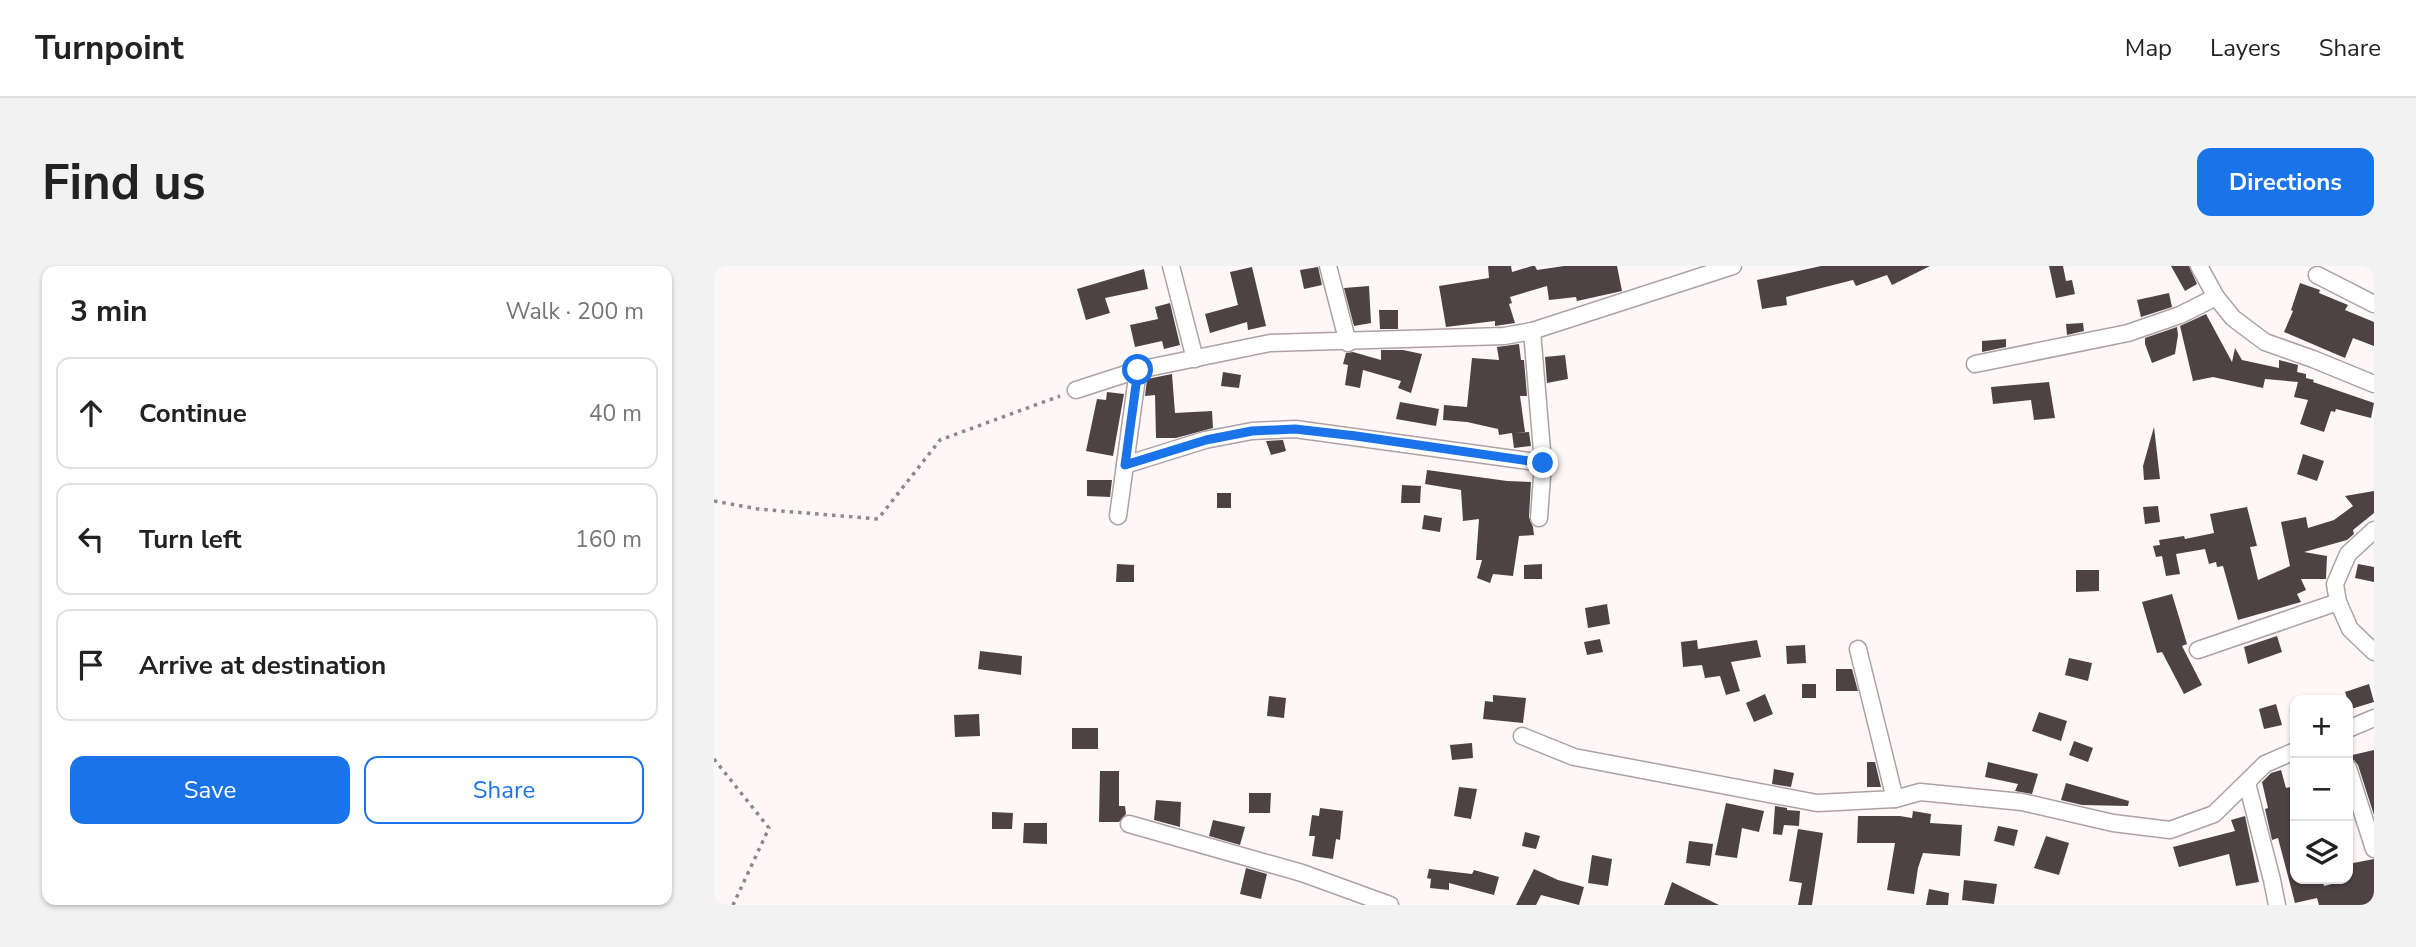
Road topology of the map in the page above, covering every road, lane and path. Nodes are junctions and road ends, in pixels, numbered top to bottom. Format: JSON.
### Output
{"nodes":[{"id":1,"x":1171,"y":266,"type":"edge"},
{"id":2,"x":1328,"y":266,"type":"edge"},
{"id":3,"x":1733,"y":266,"type":"edge"},
{"id":4,"x":2199,"y":266,"type":"edge"},
{"id":5,"x":2316,"y":275,"type":"dead end"},
{"id":6,"x":2216,"y":297,"type":"junction"},
{"id":7,"x":2374,"y":304,"type":"edge"},
{"id":8,"x":1532,"y":331,"type":"junction"},
{"id":9,"x":1348,"y":343,"type":"junction"},
{"id":10,"x":1195,"y":359,"type":"junction"},
{"id":11,"x":1975,"y":364,"type":"dead end"},
{"id":12,"x":1138,"y":370,"type":"junction"},
{"id":13,"x":2374,"y":384,"type":"edge"},
{"id":14,"x":1076,"y":390,"type":"joint"},
{"id":15,"x":1543,"y":463,"type":"junction"},
{"id":16,"x":1125,"y":465,"type":"junction"},
{"id":17,"x":714,"y":501,"type":"edge"},
{"id":18,"x":1118,"y":516,"type":"dead end"},
{"id":19,"x":1539,"y":518,"type":"dead end"},
{"id":20,"x":2374,"y":530,"type":"edge"},
{"id":21,"x":2338,"y":602,"type":"junction"},
{"id":22,"x":1858,"y":649,"type":"dead end"},
{"id":23,"x":2198,"y":650,"type":"dead end"},
{"id":24,"x":2374,"y":652,"type":"edge"},
{"id":25,"x":2374,"y":718,"type":"edge"},
{"id":26,"x":2353,"y":727,"type":"edge"},
{"id":27,"x":1522,"y":736,"type":"dead end"},
{"id":28,"x":2290,"y":753,"type":"edge"},
{"id":29,"x":714,"y":759,"type":"edge"},
{"id":30,"x":2247,"y":783,"type":"junction"},
{"id":31,"x":2353,"y":784,"type":"edge"},
{"id":32,"x":1895,"y":799,"type":"junction"},
{"id":33,"x":1129,"y":824,"type":"dead end"},
{"id":34,"x":2374,"y":849,"type":"edge"},
{"id":35,"x":733,"y":905,"type":"edge"},
{"id":36,"x":1390,"y":905,"type":"edge"},
{"id":37,"x":2277,"y":905,"type":"edge"}],
"edges":[{"from":1,"to":10,"type":"street"},
{"from":2,"to":9,"type":"street"},
{"from":3,"to":8,"type":"street"},
{"from":4,"to":6,"type":"street"},
{"from":5,"to":7,"type":"street"},
{"from":6,"to":11,"type":"street"},
{"from":6,"to":13,"type":"street"},
{"from":8,"to":9,"type":"street"},
{"from":8,"to":15,"type":"street"},
{"from":9,"to":10,"type":"street"},
{"from":10,"to":12,"type":"street"},
{"from":12,"to":14,"type":"street"},
{"from":12,"to":16,"type":"street"},
{"from":14,"to":17,"type":"path"},
{"from":15,"to":16,"type":"street"},
{"from":15,"to":19,"type":"street"},
{"from":16,"to":18,"type":"street"},
{"from":20,"to":21,"type":"street"},
{"from":21,"to":23,"type":"street"},
{"from":21,"to":24,"type":"street"},
{"from":22,"to":32,"type":"street"},
{"from":25,"to":26,"type":"street"},
{"from":27,"to":32,"type":"street"},
{"from":28,"to":30,"type":"street"},
{"from":29,"to":35,"type":"path"},
{"from":30,"to":32,"type":"street"},
{"from":30,"to":37,"type":"street"},
{"from":31,"to":34,"type":"street"},
{"from":33,"to":36,"type":"street"}]}
